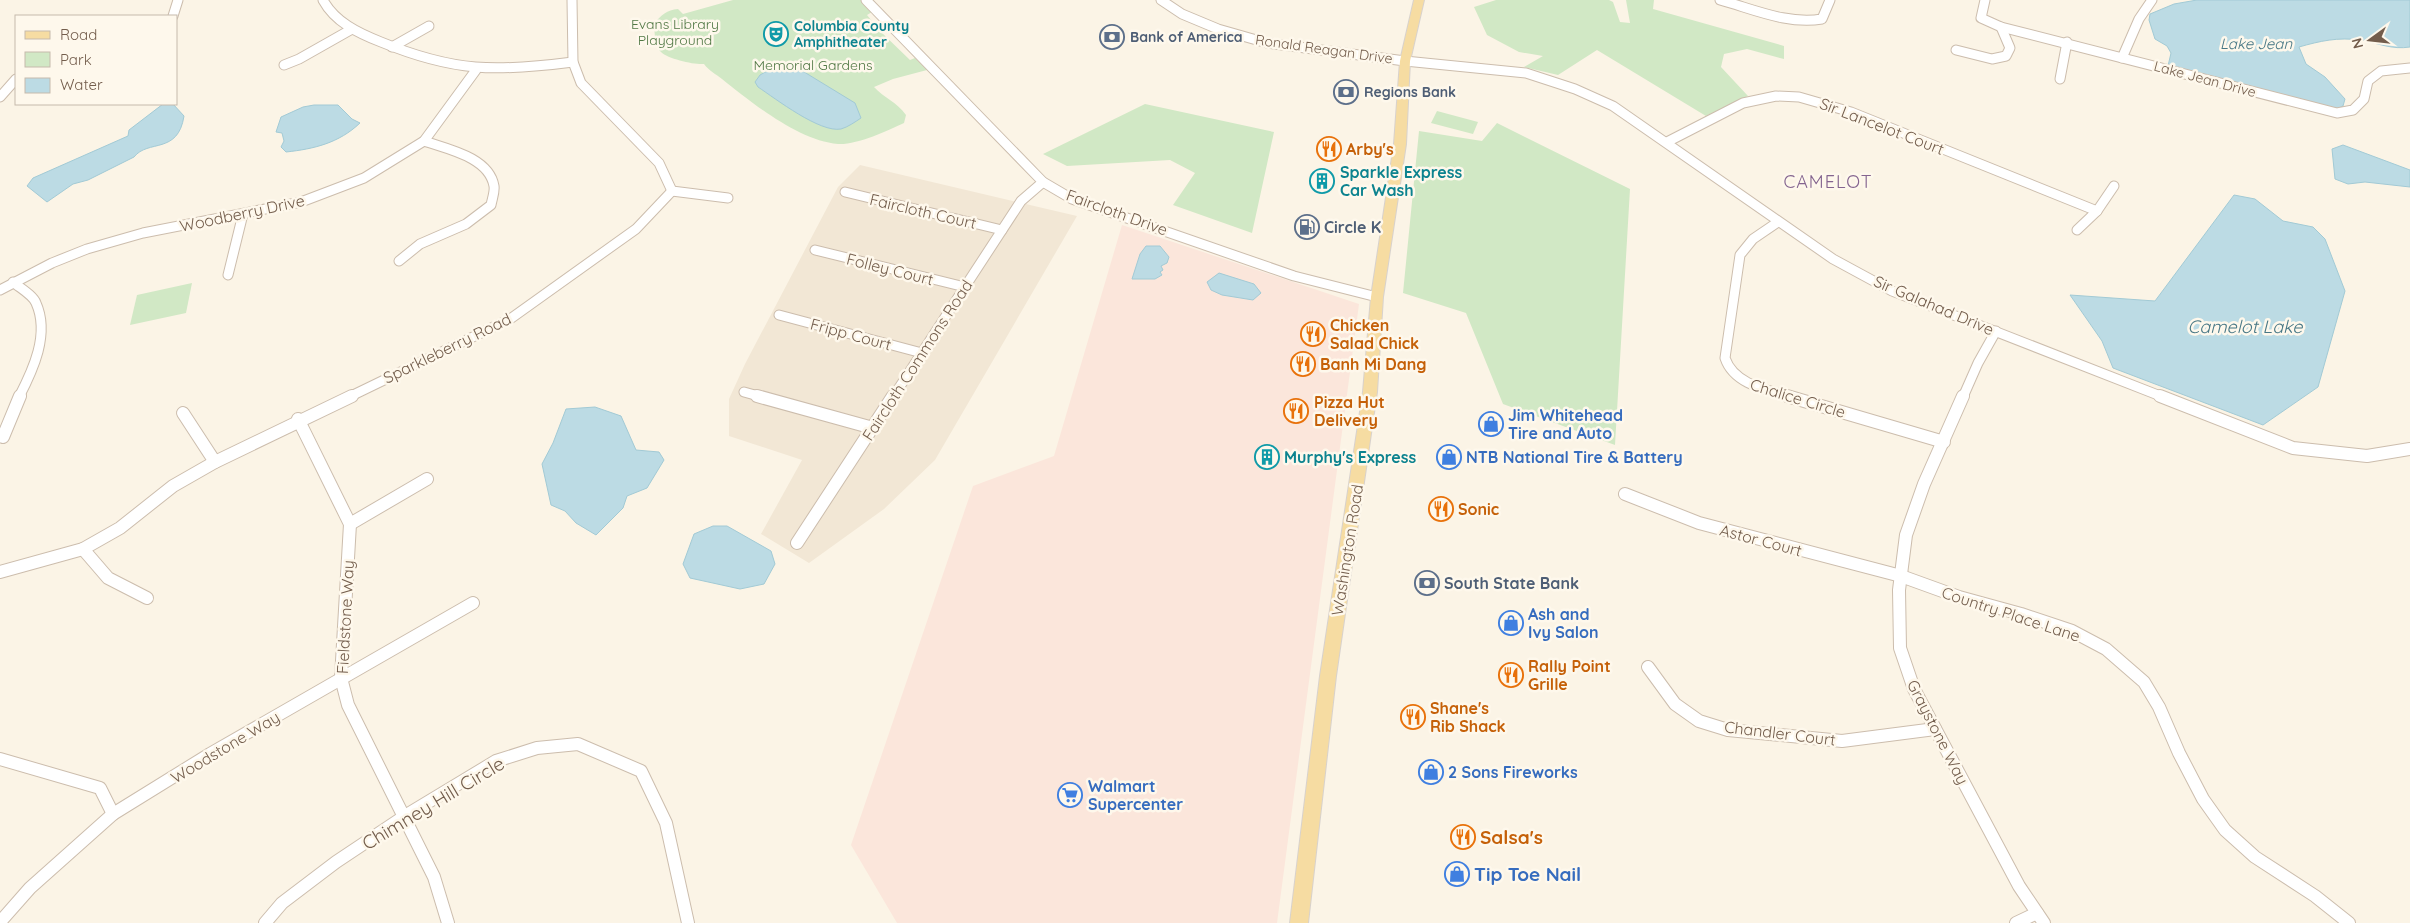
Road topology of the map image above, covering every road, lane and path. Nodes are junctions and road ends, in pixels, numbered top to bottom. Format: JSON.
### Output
{"nodes":[{"id":1,"x":168,"y":0,"type":"edge"},
{"id":2,"x":178,"y":0,"type":"edge"},
{"id":3,"x":323,"y":0,"type":"edge"},
{"id":4,"x":572,"y":0,"type":"edge"},
{"id":5,"x":866,"y":0,"type":"edge"},
{"id":6,"x":1161,"y":0,"type":"edge"},
{"id":7,"x":1419,"y":0,"type":"edge"},
{"id":8,"x":1720,"y":0,"type":"edge"},
{"id":9,"x":1830,"y":0,"type":"edge"},
{"id":10,"x":1985,"y":0,"type":"edge"},
{"id":11,"x":2152,"y":0,"type":"edge"},
{"id":12,"x":173,"y":15,"type":"edge"},
{"id":13,"x":429,"y":26,"type":"dead end"},
{"id":14,"x":2001,"y":27,"type":"junction"},
{"id":15,"x":352,"y":29,"type":"junction"},
{"id":16,"x":2067,"y":42,"type":"junction"},
{"id":17,"x":392,"y":47,"type":"junction"},
{"id":18,"x":1956,"y":50,"type":"dead end"},
{"id":19,"x":2122,"y":58,"type":"junction"},
{"id":20,"x":1405,"y":61,"type":"junction"},
{"id":21,"x":573,"y":62,"type":"junction"},
{"id":22,"x":284,"y":65,"type":"dead end"},
{"id":23,"x":2410,"y":68,"type":"edge"},
{"id":24,"x":476,"y":70,"type":"junction"},
{"id":25,"x":2060,"y":79,"type":"dead end"},
{"id":26,"x":15,"y":80,"type":"edge"},
{"id":27,"x":0,"y":98,"type":"edge"},
{"id":28,"x":424,"y":141,"type":"junction"},
{"id":29,"x":1667,"y":142,"type":"junction"},
{"id":30,"x":1043,"y":182,"type":"junction"},
{"id":31,"x":2114,"y":186,"type":"dead end"},
{"id":32,"x":672,"y":191,"type":"junction"},
{"id":33,"x":845,"y":192,"type":"dead end"},
{"id":34,"x":728,"y":198,"type":"dead end"},
{"id":35,"x":2097,"y":211,"type":"junction"},
{"id":36,"x":243,"y":214,"type":"junction"},
{"id":37,"x":1778,"y":222,"type":"junction"},
{"id":38,"x":1002,"y":230,"type":"junction"},
{"id":39,"x":2076,"y":230,"type":"dead end"},
{"id":40,"x":815,"y":250,"type":"dead end"},
{"id":41,"x":399,"y":262,"type":"dead end"},
{"id":42,"x":228,"y":275,"type":"dead end"},
{"id":43,"x":13,"y":282,"type":"junction"},
{"id":44,"x":965,"y":287,"type":"junction"},
{"id":45,"x":0,"y":290,"type":"edge"},
{"id":46,"x":1378,"y":297,"type":"junction"},
{"id":47,"x":779,"y":315,"type":"dead end"},
{"id":48,"x":1996,"y":331,"type":"junction"},
{"id":49,"x":922,"y":353,"type":"junction"},
{"id":50,"x":744,"y":392,"type":"dead end"},
{"id":51,"x":184,"y":413,"type":"dead end"},
{"id":52,"x":298,"y":419,"type":"junction"},
{"id":53,"x":872,"y":428,"type":"junction"},
{"id":54,"x":3,"y":437,"type":"dead end"},
{"id":55,"x":1944,"y":442,"type":"junction"},
{"id":56,"x":2410,"y":449,"type":"edge"},
{"id":57,"x":215,"y":462,"type":"junction"},
{"id":58,"x":426,"y":479,"type":"dead end"},
{"id":59,"x":1625,"y":494,"type":"dead end"},
{"id":60,"x":350,"y":524,"type":"junction"},
{"id":61,"x":797,"y":543,"type":"dead end"},
{"id":62,"x":83,"y":549,"type":"junction"},
{"id":63,"x":0,"y":572,"type":"edge"},
{"id":64,"x":1901,"y":576,"type":"junction"},
{"id":65,"x":147,"y":598,"type":"dead end"},
{"id":66,"x":473,"y":603,"type":"dead end"},
{"id":67,"x":1648,"y":667,"type":"dead end"},
{"id":68,"x":341,"y":678,"type":"junction"},
{"id":69,"x":1935,"y":729,"type":"junction"},
{"id":70,"x":0,"y":759,"type":"edge"},
{"id":71,"x":114,"y":814,"type":"junction"},
{"id":72,"x":405,"y":816,"type":"junction"},
{"id":73,"x":2041,"y":918,"type":"edge"},
{"id":74,"x":0,"y":922,"type":"edge"},
{"id":75,"x":265,"y":923,"type":"edge"},
{"id":76,"x":448,"y":923,"type":"edge"},
{"id":77,"x":688,"y":923,"type":"edge"},
{"id":78,"x":1299,"y":923,"type":"edge"},
{"id":79,"x":2016,"y":923,"type":"edge"},
{"id":80,"x":2349,"y":923,"type":"edge"}],
"edges":[{"from":1,"to":2,"type":"street"},
{"from":2,"to":12,"type":"street"},
{"from":3,"to":15,"type":"street"},
{"from":4,"to":21,"type":"street"},
{"from":5,"to":30,"type":"street","name":"Faircloth Drive"},
{"from":6,"to":20,"type":"street","name":"Ronald Reagan Drive"},
{"from":7,"to":20,"type":"main road","name":"Washington Road"},
{"from":8,"to":9,"type":"street"},
{"from":10,"to":14,"type":"street","name":"Lake Jean Drive"},
{"from":11,"to":19,"type":"street"},
{"from":13,"to":17,"type":"street"},
{"from":14,"to":16,"type":"street","name":"Lake Jean Drive"},
{"from":14,"to":18,"type":"street"},
{"from":15,"to":17,"type":"street"},
{"from":15,"to":22,"type":"street"},
{"from":16,"to":19,"type":"street","name":"Lake Jean Drive"},
{"from":16,"to":25,"type":"street"},
{"from":17,"to":24,"type":"street"},
{"from":19,"to":23,"type":"street","name":"Lake Jean Drive"},
{"from":20,"to":29,"type":"street","name":"Sir Galahad Drive"},
{"from":20,"to":46,"type":"main road","name":"Washington Road"},
{"from":21,"to":24,"type":"street"},
{"from":21,"to":32,"type":"street"},
{"from":24,"to":28,"type":"street","name":"Woodberry Drive"},
{"from":26,"to":27,"type":"street"},
{"from":28,"to":36,"type":"street","name":"Woodberry Drive"},
{"from":28,"to":41,"type":"street"},
{"from":29,"to":35,"type":"street","name":"Sir Lancelot Court"},
{"from":29,"to":37,"type":"street","name":"Sir Galahad Drive"},
{"from":30,"to":38,"type":"street","name":"Faircloth Commons Road"},
{"from":30,"to":46,"type":"street","name":"Faircloth Drive"},
{"from":31,"to":35,"type":"street"},
{"from":32,"to":34,"type":"street"},
{"from":32,"to":52,"type":"street","name":"Sparkleberry Road"},
{"from":33,"to":38,"type":"street","name":"Faircloth Court"},
{"from":35,"to":39,"type":"street"},
{"from":36,"to":42,"type":"street"},
{"from":36,"to":43,"type":"street","name":"Woodberry Drive"},
{"from":37,"to":48,"type":"street","name":"Sir Galahad Drive"},
{"from":37,"to":55,"type":"street","name":"Chalice Circle"},
{"from":38,"to":44,"type":"street","name":"Faircloth Commons Road"},
{"from":40,"to":44,"type":"street","name":"Folley Court"},
{"from":43,"to":45,"type":"street","name":"Woodberry Drive"},
{"from":43,"to":54,"type":"street"},
{"from":44,"to":49,"type":"street","name":"Faircloth Commons Road"},
{"from":46,"to":78,"type":"main road","name":"Washington Road"},
{"from":47,"to":49,"type":"street","name":"Fripp Court"},
{"from":48,"to":55,"type":"street","name":"Graystone Way"},
{"from":48,"to":56,"type":"street","name":"Sir Galahad Drive"},
{"from":49,"to":53,"type":"street","name":"Faircloth Commons Road"},
{"from":50,"to":53,"type":"street"},
{"from":51,"to":57,"type":"street"},
{"from":52,"to":57,"type":"street","name":"Sparkleberry Road"},
{"from":52,"to":60,"type":"street","name":"Fieldstone Way"},
{"from":53,"to":61,"type":"street","name":"Faircloth Commons Road"},
{"from":55,"to":64,"type":"street","name":"Graystone Way"},
{"from":57,"to":62,"type":"street","name":"Sparkleberry Road"},
{"from":58,"to":60,"type":"street"},
{"from":59,"to":64,"type":"street","name":"Astor Court"},
{"from":60,"to":68,"type":"street","name":"Fieldstone Way"},
{"from":62,"to":63,"type":"street","name":"Sparkleberry Road"},
{"from":62,"to":65,"type":"street"},
{"from":64,"to":69,"type":"street","name":"Graystone Way"},
{"from":64,"to":80,"type":"street","name":"Country Place Lane"},
{"from":66,"to":68,"type":"street","name":"Woodstone Way"},
{"from":67,"to":69,"type":"street","name":"Chandler Court"},
{"from":68,"to":71,"type":"street","name":"Woodstone Way"},
{"from":68,"to":72,"type":"street","name":"Fieldstone Way"},
{"from":69,"to":73,"type":"street","name":"Graystone Way"},
{"from":70,"to":71,"type":"street"},
{"from":71,"to":74,"type":"street","name":"Woodstone Way"},
{"from":72,"to":75,"type":"street","name":"Chimney Hill Circle"},
{"from":72,"to":76,"type":"street","name":"Fieldstone Way"},
{"from":72,"to":77,"type":"street","name":"Chimney Hill Circle"},
{"from":73,"to":79,"type":"street"}]}
